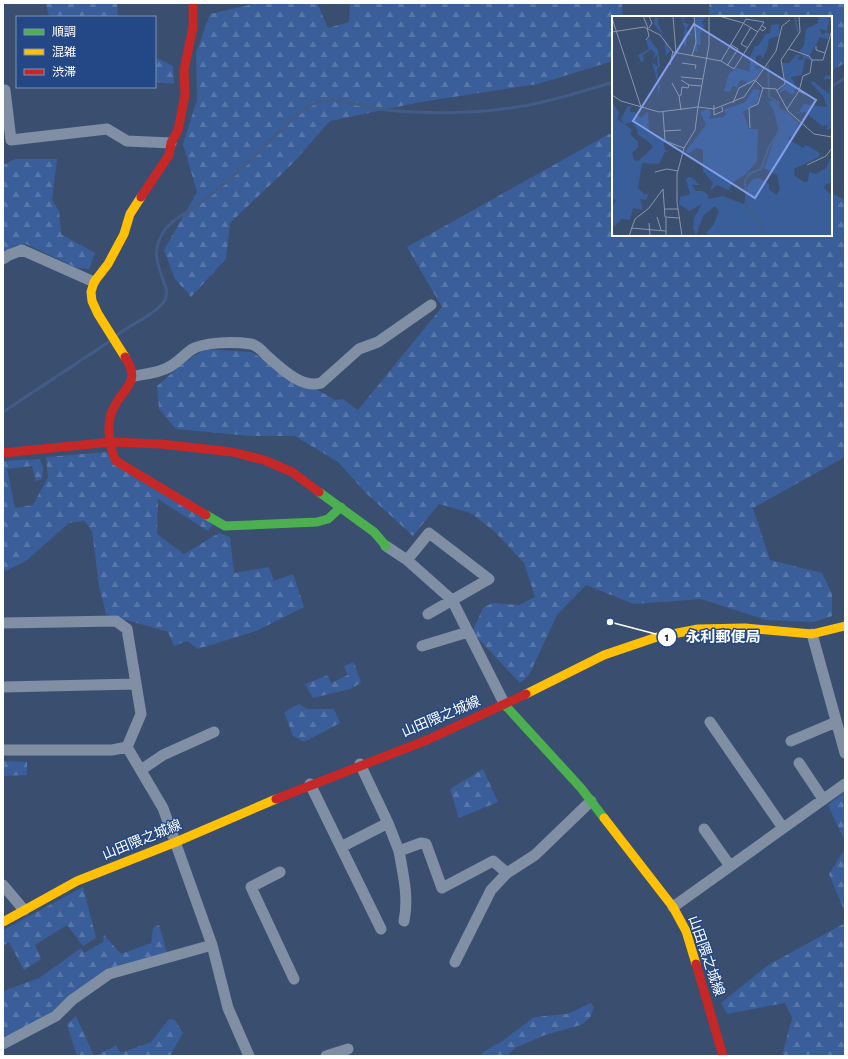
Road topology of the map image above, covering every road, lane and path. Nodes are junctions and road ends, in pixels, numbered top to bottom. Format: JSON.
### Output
{"nodes":[{"id":1,"x":193,"y":3,"type":"edge"},
{"id":2,"x":5,"y":90,"type":"dead end"},
{"id":3,"x":7,"y":141,"type":"edge"},
{"id":4,"x":171,"y":143,"type":"junction"},
{"id":5,"x":3,"y":259,"type":"edge"},
{"id":6,"x":94,"y":282,"type":"junction"},
{"id":7,"x":431,"y":305,"type":"dead end"},
{"id":8,"x":134,"y":376,"type":"junction"},
{"id":9,"x":111,"y":442,"type":"junction"},
{"id":10,"x":3,"y":453,"type":"edge"},
{"id":11,"x":341,"y":507,"type":"junction"},
{"id":12,"x":386,"y":546,"type":"joint"},
{"id":13,"x":407,"y":560,"type":"junction"},
{"id":14,"x":452,"y":600,"type":"junction"},
{"id":15,"x":428,"y":614,"type":"dead end"},
{"id":16,"x":3,"y":623,"type":"edge"},
{"id":17,"x":844,"y":629,"type":"edge"},
{"id":18,"x":468,"y":632,"type":"junction"},
{"id":19,"x":812,"y":634,"type":"junction"},
{"id":20,"x":422,"y":646,"type":"dead end"},
{"id":21,"x":135,"y":684,"type":"junction"},
{"id":22,"x":3,"y":687,"type":"edge"},
{"id":23,"x":505,"y":705,"type":"junction"},
{"id":24,"x":710,"y":722,"type":"dead end"},
{"id":25,"x":836,"y":722,"type":"junction"},
{"id":26,"x":214,"y":732,"type":"dead end"},
{"id":27,"x":791,"y":741,"type":"dead end"},
{"id":28,"x":126,"y":747,"type":"junction"},
{"id":29,"x":3,"y":750,"type":"edge"},
{"id":30,"x":845,"y":753,"type":"edge"},
{"id":31,"x":799,"y":763,"type":"dead end"},
{"id":32,"x":360,"y":764,"type":"junction"},
{"id":33,"x":141,"y":770,"type":"junction"},
{"id":34,"x":310,"y":784,"type":"junction"},
{"id":35,"x":845,"y":784,"type":"edge"},
{"id":36,"x":823,"y":799,"type":"junction"},
{"id":37,"x":590,"y":801,"type":"junction"},
{"id":38,"x":388,"y":823,"type":"junction"},
{"id":39,"x":783,"y":828,"type":"junction"},
{"id":40,"x":704,"y":829,"type":"dead end"},
{"id":41,"x":176,"y":842,"type":"junction"},
{"id":42,"x":341,"y":847,"type":"junction"},
{"id":43,"x":399,"y":851,"type":"junction"},
{"id":44,"x":730,"y":866,"type":"junction"},
{"id":45,"x":280,"y":872,"type":"dead end"},
{"id":46,"x":507,"y":873,"type":"junction"},
{"id":47,"x":3,"y":885,"type":"edge"},
{"id":48,"x":673,"y":907,"type":"junction"},
{"id":49,"x":24,"y":910,"type":"junction"},
{"id":50,"x":404,"y":921,"type":"dead end"},
{"id":51,"x":3,"y":922,"type":"edge"},
{"id":52,"x":381,"y":929,"type":"dead end"},
{"id":53,"x":212,"y":945,"type":"junction"},
{"id":54,"x":454,"y":962,"type":"dead end"},
{"id":55,"x":294,"y":979,"type":"dead end"},
{"id":56,"x":3,"y":1044,"type":"edge"},
{"id":57,"x":348,"y":1049,"type":"dead end"},
{"id":58,"x":247,"y":1055,"type":"edge"},
{"id":59,"x":326,"y":1056,"type":"edge"},
{"id":60,"x":723,"y":1056,"type":"edge"}],
"edges":[{"from":1,"to":4,"type":"street"},
{"from":2,"to":3,"type":"street"},
{"from":3,"to":4,"type":"street"},
{"from":4,"to":6,"type":"street"},
{"from":5,"to":6,"type":"street"},
{"from":6,"to":8,"type":"street"},
{"from":7,"to":8,"type":"street"},
{"from":8,"to":9,"type":"street"},
{"from":9,"to":10,"type":"street"},
{"from":9,"to":11,"type":"street"},
{"from":9,"to":11,"type":"street"},
{"from":11,"to":12,"type":"street"},
{"from":12,"to":13,"type":"street"},
{"from":13,"to":14,"type":"street"},
{"from":13,"to":14,"type":"street"},
{"from":14,"to":15,"type":"street"},
{"from":14,"to":18,"type":"street"},
{"from":16,"to":21,"type":"street"},
{"from":17,"to":19,"type":"street"},
{"from":18,"to":20,"type":"street"},
{"from":18,"to":23,"type":"street"},
{"from":19,"to":23,"type":"street"},
{"from":19,"to":25,"type":"street"},
{"from":21,"to":22,"type":"street"},
{"from":21,"to":28,"type":"street"},
{"from":23,"to":32,"type":"street","name":"山田隈之城線"},
{"from":23,"to":37,"type":"street","name":"山田隈之城線"},
{"from":24,"to":39,"type":"street"},
{"from":25,"to":27,"type":"street"},
{"from":25,"to":30,"type":"street"},
{"from":26,"to":33,"type":"street"},
{"from":28,"to":29,"type":"street"},
{"from":28,"to":33,"type":"street"},
{"from":31,"to":36,"type":"street"},
{"from":32,"to":34,"type":"street","name":"山田隈之城線"},
{"from":32,"to":38,"type":"street"},
{"from":33,"to":41,"type":"street"},
{"from":34,"to":41,"type":"street","name":"山田隈之城線"},
{"from":34,"to":42,"type":"street"},
{"from":35,"to":36,"type":"street"},
{"from":36,"to":39,"type":"street"},
{"from":37,"to":46,"type":"street"},
{"from":37,"to":48,"type":"street","name":"山田隈之城線"},
{"from":38,"to":42,"type":"street"},
{"from":38,"to":43,"type":"street"},
{"from":39,"to":44,"type":"street"},
{"from":40,"to":44,"type":"street"},
{"from":41,"to":49,"type":"street","name":"山田隈之城線"},
{"from":41,"to":53,"type":"street"},
{"from":42,"to":52,"type":"street"},
{"from":43,"to":46,"type":"street"},
{"from":43,"to":50,"type":"street"},
{"from":44,"to":48,"type":"street"},
{"from":45,"to":55,"type":"street"},
{"from":46,"to":54,"type":"street"},
{"from":47,"to":49,"type":"street"},
{"from":48,"to":60,"type":"street","name":"山田隈之城線"},
{"from":49,"to":51,"type":"street","name":"山田隈之城線"},
{"from":53,"to":56,"type":"street"},
{"from":53,"to":58,"type":"street"},
{"from":57,"to":59,"type":"street"}]}
